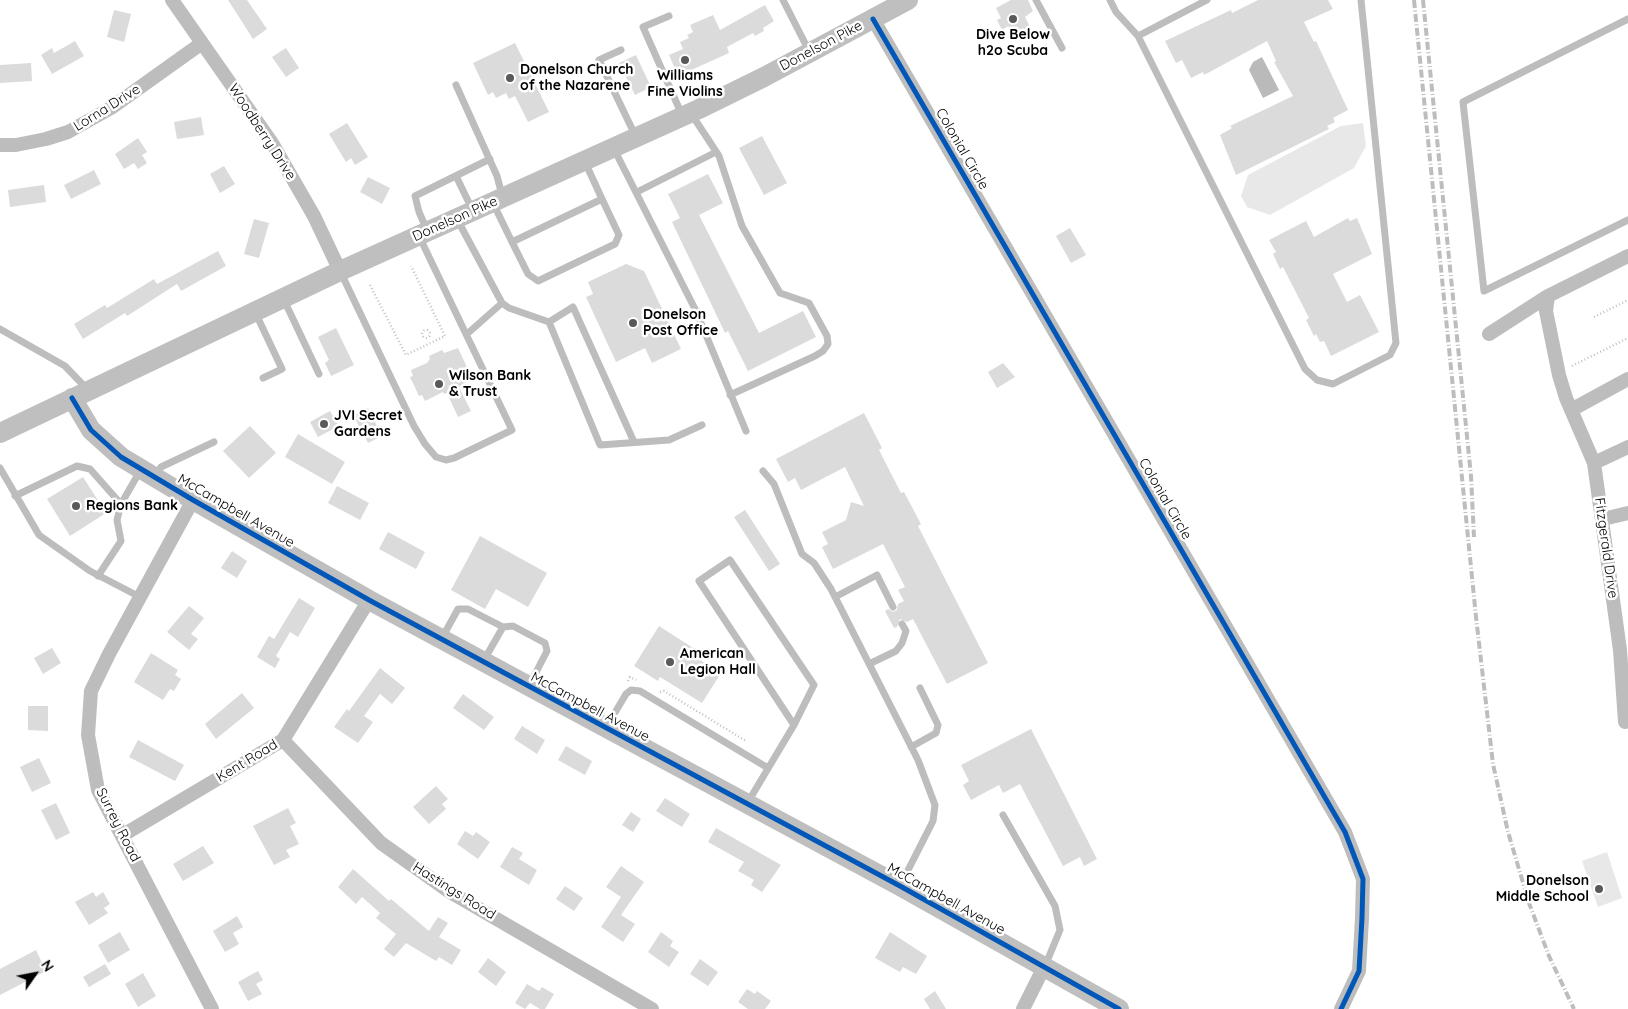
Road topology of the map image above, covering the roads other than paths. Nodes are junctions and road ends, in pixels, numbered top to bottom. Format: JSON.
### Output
{"nodes":[{"id":1,"x":172,"y":0,"type":"edge"},
{"id":2,"x":783,"y":0,"type":"edge"},
{"id":3,"x":1036,"y":0,"type":"edge"},
{"id":4,"x":1110,"y":0,"type":"edge"},
{"id":5,"x":1207,"y":0,"type":"edge"},
{"id":6,"x":1361,"y":0,"type":"edge"},
{"id":7,"x":903,"y":1,"type":"edge"},
{"id":8,"x":669,"y":16,"type":"dead end"},
{"id":9,"x":873,"y":19,"type":"junction"},
{"id":10,"x":1628,"y":19,"type":"edge"},
{"id":11,"x":1138,"y":36,"type":"junction"},
{"id":12,"x":202,"y":43,"type":"junction"},
{"id":13,"x":1062,"y":48,"type":"dead end"},
{"id":14,"x":621,"y":50,"type":"dead end"},
{"id":15,"x":810,"y":52,"type":"junction"},
{"id":16,"x":456,"y":85,"type":"dead end"},
{"id":17,"x":687,"y":115,"type":"junction"},
{"id":18,"x":636,"y":138,"type":"junction"},
{"id":19,"x":0,"y":145,"type":"edge"},
{"id":20,"x":614,"y":148,"type":"junction"},
{"id":21,"x":716,"y":152,"type":"junction"},
{"id":22,"x":490,"y":159,"type":"junction"},
{"id":23,"x":585,"y":161,"type":"junction"},
{"id":24,"x":456,"y":176,"type":"junction"},
{"id":25,"x":637,"y":192,"type":"junction"},
{"id":26,"x":602,"y":199,"type":"junction"},
{"id":27,"x":498,"y":200,"type":"junction"},
{"id":28,"x":465,"y":215,"type":"junction"},
{"id":29,"x":1628,"y":220,"type":"edge"},
{"id":30,"x":423,"y":234,"type":"junction"},
{"id":31,"x":512,"y":242,"type":"junction"},
{"id":32,"x":1628,"y":256,"type":"edge"},
{"id":33,"x":340,"y":271,"type":"junction"},
{"id":34,"x":1548,"y":296,"type":"junction"},
{"id":35,"x":284,"y":298,"type":"junction"},
{"id":36,"x":502,"y":303,"type":"junction"},
{"id":37,"x":255,"y":312,"type":"junction"},
{"id":38,"x":549,"y":322,"type":"junction"},
{"id":39,"x":0,"y":329,"type":"edge"},
{"id":40,"x":467,"y":334,"type":"junction"},
{"id":41,"x":1489,"y":334,"type":"dead end"},
{"id":42,"x":319,"y":374,"type":"dead end"},
{"id":43,"x":263,"y":378,"type":"dead end"},
{"id":44,"x":1628,"y":378,"type":"edge"},
{"id":45,"x":80,"y":394,"type":"junction"},
{"id":46,"x":730,"y":395,"type":"junction"},
{"id":47,"x":1571,"y":410,"type":"junction"},
{"id":48,"x":702,"y":425,"type":"dead end"},
{"id":49,"x":746,"y":431,"type":"dead end"},
{"id":50,"x":0,"y":433,"type":"edge"},
{"id":51,"x":214,"y":442,"type":"dead end"},
{"id":52,"x":634,"y":442,"type":"junction"},
{"id":53,"x":1628,"y":447,"type":"edge"},
{"id":54,"x":1594,"y":463,"type":"junction"},
{"id":55,"x":0,"y":468,"type":"edge"},
{"id":56,"x":763,"y":471,"type":"dead end"},
{"id":57,"x":148,"y":473,"type":"junction"},
{"id":58,"x":15,"y":496,"type":"junction"},
{"id":59,"x":193,"y":500,"type":"junction"},
{"id":60,"x":121,"y":504,"type":"junction"},
{"id":61,"x":1628,"y":514,"type":"edge"},
{"id":62,"x":1603,"y":519,"type":"junction"},
{"id":63,"x":98,"y":576,"type":"junction"},
{"id":64,"x":140,"y":597,"type":"junction"},
{"id":65,"x":835,"y":597,"type":"junction"},
{"id":66,"x":369,"y":600,"type":"junction"},
{"id":67,"x":893,"y":607,"type":"dead end"},
{"id":68,"x":902,"y":624,"type":"dead end"},
{"id":69,"x":504,"y":626,"type":"junction"},
{"id":70,"x":441,"y":639,"type":"junction"},
{"id":71,"x":1624,"y":648,"type":"edge"},
{"id":72,"x":483,"y":662,"type":"junction"},
{"id":73,"x":869,"y":664,"type":"junction"},
{"id":74,"x":529,"y":686,"type":"junction"},
{"id":75,"x":920,"y":688,"type":"dead end"},
{"id":76,"x":1625,"y":722,"type":"dead end"},
{"id":77,"x":794,"y":725,"type":"junction"},
{"id":78,"x":606,"y":728,"type":"junction"},
{"id":79,"x":283,"y":740,"type":"junction"},
{"id":80,"x":911,"y":747,"type":"junction"},
{"id":81,"x":768,"y":768,"type":"junction"},
{"id":82,"x":746,"y":804,"type":"junction"},
{"id":83,"x":1003,"y":814,"type":"dead end"},
{"id":84,"x":123,"y":836,"type":"junction"},
{"id":85,"x":900,"y":886,"type":"junction"},
{"id":86,"x":1044,"y":967,"type":"junction"},
{"id":87,"x":212,"y":1009,"type":"edge"},
{"id":88,"x":652,"y":1009,"type":"edge"},
{"id":89,"x":1023,"y":1009,"type":"edge"},
{"id":90,"x":1119,"y":1009,"type":"edge"},
{"id":91,"x":1341,"y":1009,"type":"edge"}],
"edges":[{"from":1,"to":12,"type":"street","name":"Woodberry Drive"},
{"from":2,"to":15,"type":"lane"},
{"from":3,"to":13,"type":"lane"},
{"from":4,"to":11,"type":"lane"},
{"from":5,"to":11,"type":"lane"},
{"from":6,"to":11,"type":"lane"},
{"from":7,"to":9,"type":"street","name":"Donelson Pike"},
{"from":8,"to":17,"type":"lane"},
{"from":9,"to":15,"type":"street","name":"Donelson Pike"},
{"from":9,"to":91,"type":"street","name":"Colonial Circle"},
{"from":10,"to":29,"type":"lane"},
{"from":12,"to":19,"type":"street","name":"Lorna Drive"},
{"from":12,"to":33,"type":"street","name":"Woodberry Drive"},
{"from":14,"to":18,"type":"lane"},
{"from":15,"to":17,"type":"street","name":"Donelson Pike"},
{"from":16,"to":22,"type":"lane"},
{"from":17,"to":18,"type":"street","name":"Donelson Pike"},
{"from":17,"to":21,"type":"lane"},
{"from":18,"to":20,"type":"street","name":"Donelson Pike"},
{"from":20,"to":23,"type":"street","name":"Donelson Pike"},
{"from":20,"to":25,"type":"lane"},
{"from":21,"to":25,"type":"lane"},
{"from":21,"to":46,"type":"lane"},
{"from":22,"to":24,"type":"lane"},
{"from":22,"to":27,"type":"lane"},
{"from":23,"to":26,"type":"lane"},
{"from":23,"to":27,"type":"street","name":"Donelson Pike"},
{"from":24,"to":28,"type":"lane"},
{"from":24,"to":30,"type":"lane"},
{"from":25,"to":46,"type":"lane"},
{"from":26,"to":31,"type":"lane"},
{"from":26,"to":31,"type":"lane"},
{"from":27,"to":28,"type":"street","name":"Donelson Pike"},
{"from":27,"to":31,"type":"lane"},
{"from":28,"to":30,"type":"street","name":"Donelson Pike"},
{"from":28,"to":36,"type":"lane"},
{"from":30,"to":33,"type":"street","name":"Donelson Pike"},
{"from":30,"to":40,"type":"lane"},
{"from":32,"to":34,"type":"street"},
{"from":33,"to":35,"type":"street","name":"Donelson Pike"},
{"from":33,"to":40,"type":"lane"},
{"from":34,"to":41,"type":"street"},
{"from":34,"to":47,"type":"street","name":"Fitzgerald Drive"},
{"from":35,"to":37,"type":"street","name":"Donelson Pike"},
{"from":35,"to":42,"type":"lane"},
{"from":36,"to":38,"type":"lane"},
{"from":36,"to":40,"type":"lane"},
{"from":37,"to":43,"type":"lane"},
{"from":37,"to":45,"type":"street","name":"Donelson Pike"},
{"from":38,"to":52,"type":"lane"},
{"from":38,"to":52,"type":"lane"},
{"from":39,"to":45,"type":"lane"},
{"from":44,"to":47,"type":"street"},
{"from":45,"to":50,"type":"street","name":"Donelson Pike"},
{"from":45,"to":57,"type":"street","name":"McCampbell Avenue"},
{"from":46,"to":49,"type":"lane"},
{"from":47,"to":54,"type":"street","name":"Fitzgerald Drive"},
{"from":48,"to":52,"type":"lane"},
{"from":51,"to":57,"type":"lane"},
{"from":53,"to":54,"type":"street"},
{"from":54,"to":62,"type":"street","name":"Fitzgerald Drive"},
{"from":55,"to":58,"type":"lane"},
{"from":56,"to":65,"type":"lane"},
{"from":57,"to":59,"type":"street","name":"McCampbell Avenue"},
{"from":57,"to":60,"type":"lane"},
{"from":58,"to":60,"type":"lane"},
{"from":58,"to":63,"type":"lane"},
{"from":59,"to":64,"type":"street","name":"Surrey Road"},
{"from":59,"to":66,"type":"street","name":"McCampbell Avenue"},
{"from":60,"to":63,"type":"lane"},
{"from":61,"to":62,"type":"street"},
{"from":62,"to":71,"type":"street","name":"Fitzgerald Drive"},
{"from":63,"to":64,"type":"lane"},
{"from":64,"to":84,"type":"street","name":"Surrey Road"},
{"from":65,"to":67,"type":"lane"},
{"from":65,"to":73,"type":"lane"},
{"from":66,"to":70,"type":"street","name":"McCampbell Avenue"},
{"from":66,"to":79,"type":"street","name":"Kent Road"},
{"from":68,"to":73,"type":"lane"},
{"from":69,"to":70,"type":"lane"},
{"from":69,"to":72,"type":"lane"},
{"from":69,"to":74,"type":"lane"},
{"from":70,"to":72,"type":"street","name":"McCampbell Avenue"},
{"from":71,"to":76,"type":"street","name":"Fitzgerald Drive"},
{"from":72,"to":74,"type":"street","name":"McCampbell Avenue"},
{"from":73,"to":80,"type":"lane"},
{"from":74,"to":78,"type":"street","name":"McCampbell Avenue"},
{"from":75,"to":80,"type":"lane"},
{"from":77,"to":77,"type":"lane"},
{"from":77,"to":81,"type":"lane"},
{"from":78,"to":81,"type":"lane"},
{"from":78,"to":82,"type":"street","name":"McCampbell Avenue"},
{"from":79,"to":84,"type":"street","name":"Kent Road"},
{"from":79,"to":88,"type":"street","name":"Hastings Road"},
{"from":80,"to":85,"type":"lane"},
{"from":81,"to":82,"type":"lane"},
{"from":82,"to":85,"type":"street","name":"McCampbell Avenue"},
{"from":83,"to":86,"type":"lane"},
{"from":84,"to":87,"type":"street","name":"Surrey Road"},
{"from":85,"to":86,"type":"street","name":"McCampbell Avenue"},
{"from":86,"to":89,"type":"street"},
{"from":86,"to":90,"type":"street","name":"McCampbell Avenue"}]}
